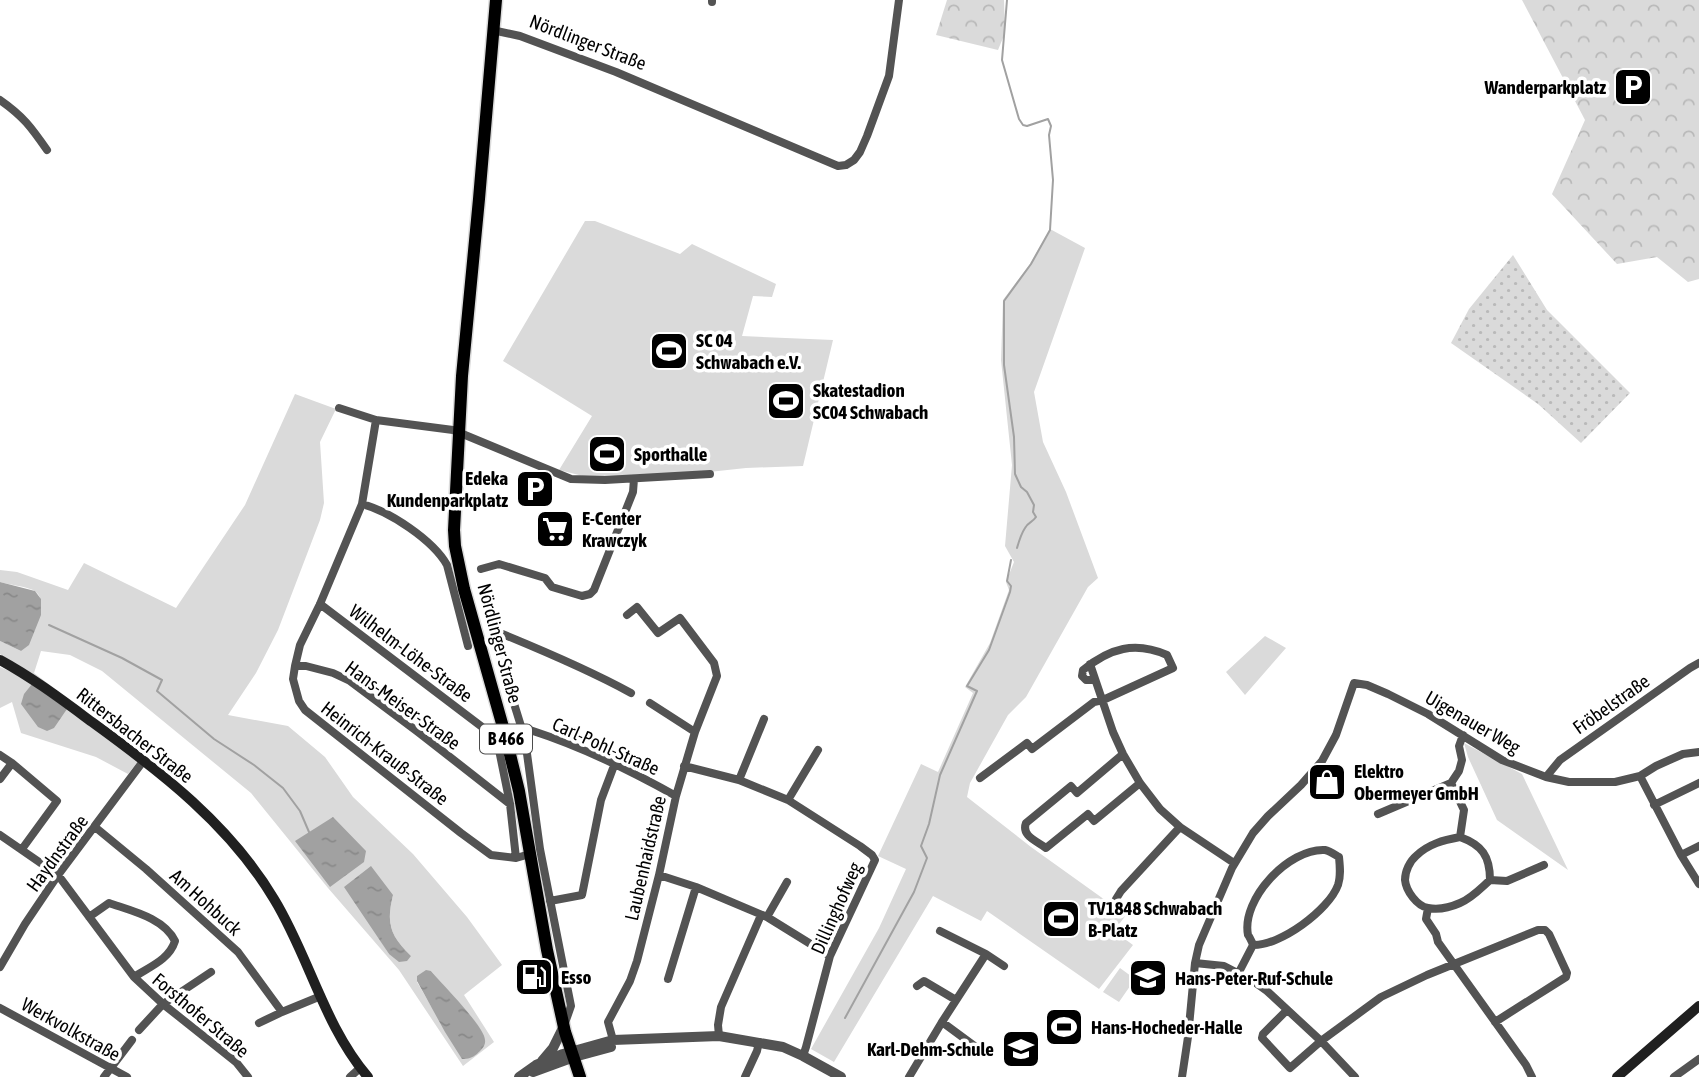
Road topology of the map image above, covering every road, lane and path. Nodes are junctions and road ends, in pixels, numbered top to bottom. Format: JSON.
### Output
{"nodes":[{"id":1,"x":496,"y":0,"type":"edge"},
{"id":2,"x":900,"y":0,"type":"edge"},
{"id":3,"x":492,"y":30,"type":"junction"},
{"id":4,"x":0,"y":100,"type":"edge"},
{"id":5,"x":47,"y":150,"type":"dead end"},
{"id":6,"x":339,"y":408,"type":"dead end"},
{"id":7,"x":376,"y":420,"type":"junction"},
{"id":8,"x":458,"y":432,"type":"junction"},
{"id":9,"x":710,"y":474,"type":"dead end"},
{"id":10,"x":634,"y":479,"type":"junction"},
{"id":11,"x":362,"y":504,"type":"junction"},
{"id":12,"x":481,"y":569,"type":"dead end"},
{"id":13,"x":320,"y":604,"type":"junction"},
{"id":14,"x":626,"y":615,"type":"dead end"},
{"id":15,"x":468,"y":646,"type":"dead end"},
{"id":16,"x":0,"y":660,"type":"edge"},
{"id":17,"x":1699,"y":663,"type":"edge"},
{"id":18,"x":295,"y":666,"type":"junction"},
{"id":19,"x":631,"y":693,"type":"dead end"},
{"id":20,"x":1103,"y":700,"type":"junction"},
{"id":21,"x":650,"y":703,"type":"dead end"},
{"id":22,"x":764,"y":719,"type":"dead end"},
{"id":23,"x":522,"y":730,"type":"junction"},
{"id":24,"x":695,"y":732,"type":"junction"},
{"id":25,"x":1463,"y":735,"type":"junction"},
{"id":26,"x":818,"y":750,"type":"dead end"},
{"id":27,"x":1699,"y":752,"type":"edge"},
{"id":28,"x":1123,"y":754,"type":"junction"},
{"id":29,"x":0,"y":755,"type":"edge"},
{"id":30,"x":144,"y":760,"type":"junction"},
{"id":31,"x":12,"y":763,"type":"junction"},
{"id":32,"x":615,"y":763,"type":"junction"},
{"id":33,"x":684,"y":766,"type":"junction"},
{"id":34,"x":1640,"y":776,"type":"junction"},
{"id":35,"x":1546,"y":777,"type":"junction"},
{"id":36,"x":980,"y":778,"type":"dead end"},
{"id":37,"x":0,"y":779,"type":"edge"},
{"id":38,"x":739,"y":780,"type":"junction"},
{"id":39,"x":1140,"y":783,"type":"junction"},
{"id":40,"x":1451,"y":783,"type":"junction"},
{"id":41,"x":1699,"y":783,"type":"edge"},
{"id":42,"x":676,"y":796,"type":"junction"},
{"id":43,"x":789,"y":800,"type":"junction"},
{"id":44,"x":510,"y":804,"type":"junction"},
{"id":45,"x":1654,"y":805,"type":"junction"},
{"id":46,"x":1378,"y":814,"type":"dead end"},
{"id":47,"x":95,"y":827,"type":"junction"},
{"id":48,"x":1180,"y":827,"type":"junction"},
{"id":49,"x":0,"y":835,"type":"edge"},
{"id":50,"x":1460,"y":837,"type":"junction"},
{"id":51,"x":1699,"y":846,"type":"edge"},
{"id":52,"x":22,"y":849,"type":"junction"},
{"id":53,"x":530,"y":854,"type":"junction"},
{"id":54,"x":1681,"y":855,"type":"junction"},
{"id":55,"x":516,"y":858,"type":"junction"},
{"id":56,"x":1234,"y":863,"type":"junction"},
{"id":57,"x":1544,"y":864,"type":"dead end"},
{"id":58,"x":58,"y":875,"type":"junction"},
{"id":59,"x":659,"y":875,"type":"junction"},
{"id":60,"x":1490,"y":880,"type":"junction"},
{"id":61,"x":787,"y":882,"type":"dead end"},
{"id":62,"x":1699,"y":884,"type":"edge"},
{"id":63,"x":696,"y":887,"type":"junction"},
{"id":64,"x":1116,"y":900,"type":"dead end"},
{"id":65,"x":550,"y":901,"type":"junction"},
{"id":66,"x":1428,"y":908,"type":"junction"},
{"id":67,"x":764,"y":916,"type":"junction"},
{"id":68,"x":89,"y":917,"type":"junction"},
{"id":69,"x":940,"y":931,"type":"dead end"},
{"id":70,"x":1254,"y":945,"type":"junction"},
{"id":71,"x":986,"y":954,"type":"junction"},
{"id":72,"x":830,"y":956,"type":"junction"},
{"id":73,"x":1195,"y":963,"type":"junction"},
{"id":74,"x":1453,"y":964,"type":"junction"},
{"id":75,"x":1004,"y":966,"type":"dead end"},
{"id":76,"x":0,"y":967,"type":"edge"},
{"id":77,"x":211,"y":972,"type":"dead end"},
{"id":78,"x":1239,"y":972,"type":"junction"},
{"id":79,"x":134,"y":978,"type":"junction"},
{"id":80,"x":668,"y":979,"type":"dead end"},
{"id":81,"x":917,"y":986,"type":"dead end"},
{"id":82,"x":321,"y":996,"type":"junction"},
{"id":83,"x":956,"y":1000,"type":"junction"},
{"id":84,"x":163,"y":1004,"type":"junction"},
{"id":85,"x":1699,"y":1006,"type":"edge"},
{"id":86,"x":0,"y":1008,"type":"edge"},
{"id":87,"x":1287,"y":1010,"type":"junction"},
{"id":88,"x":282,"y":1012,"type":"junction"},
{"id":89,"x":942,"y":1022,"type":"junction"},
{"id":90,"x":1495,"y":1022,"type":"junction"},
{"id":91,"x":260,"y":1023,"type":"dead end"},
{"id":92,"x":564,"y":1026,"type":"junction"},
{"id":93,"x":139,"y":1030,"type":"dead end"},
{"id":94,"x":719,"y":1036,"type":"junction"},
{"id":95,"x":631,"y":1039,"type":"junction"},
{"id":96,"x":132,"y":1040,"type":"dead end"},
{"id":97,"x":613,"y":1040,"type":"junction"},
{"id":98,"x":1321,"y":1041,"type":"junction"},
{"id":99,"x":759,"y":1042,"type":"junction"},
{"id":100,"x":984,"y":1053,"type":"dead end"},
{"id":101,"x":572,"y":1054,"type":"junction"},
{"id":102,"x":803,"y":1056,"type":"junction"},
{"id":103,"x":1699,"y":1059,"type":"edge"},
{"id":104,"x":536,"y":1065,"type":"junction"},
{"id":105,"x":110,"y":1068,"type":"junction"},
{"id":106,"x":364,"y":1072,"type":"edge"},
{"id":107,"x":1623,"y":1075,"type":"edge"},
{"id":108,"x":104,"y":1077,"type":"edge"},
{"id":109,"x":127,"y":1077,"type":"edge"},
{"id":110,"x":248,"y":1077,"type":"edge"},
{"id":111,"x":351,"y":1077,"type":"edge"},
{"id":112,"x":520,"y":1077,"type":"edge"},
{"id":113,"x":580,"y":1077,"type":"edge"},
{"id":114,"x":745,"y":1077,"type":"edge"},
{"id":115,"x":841,"y":1077,"type":"edge"},
{"id":116,"x":909,"y":1077,"type":"edge"},
{"id":117,"x":1181,"y":1077,"type":"edge"},
{"id":118,"x":1356,"y":1077,"type":"edge"},
{"id":119,"x":1532,"y":1077,"type":"edge"},
{"id":120,"x":1674,"y":1077,"type":"edge"}],
"edges":[{"from":1,"to":3,"type":"main road","number":"B 466"},
{"from":2,"to":3,"type":"street","name":"Nördlinger Straße"},
{"from":3,"to":8,"type":"main road","name":"Nördlinger Straße","number":"B 466"},
{"from":4,"to":5,"type":"street"},
{"from":6,"to":7,"type":"street"},
{"from":7,"to":8,"type":"street"},
{"from":7,"to":11,"type":"street","name":"Heinrich-Krauß-Straße"},
{"from":8,"to":10,"type":"street"},
{"from":8,"to":53,"type":"main road","name":"Nördlinger Straße","number":"B 466"},
{"from":9,"to":10,"type":"street"},
{"from":10,"to":12,"type":"street"},
{"from":11,"to":13,"type":"street","name":"Heinrich-Krauß-Straße"},
{"from":11,"to":15,"type":"street"},
{"from":13,"to":18,"type":"street","name":"Heinrich-Krauß-Straße"},
{"from":13,"to":44,"type":"street","name":"Wilhelm-Löhe-Straße"},
{"from":14,"to":24,"type":"street","name":"Laubenhaidstraße"},
{"from":16,"to":30,"type":"main road","name":"Rittersbacher Straße"},
{"from":17,"to":35,"type":"street","name":"Fröbelstraße"},
{"from":18,"to":44,"type":"street","name":"Hans-Meiser-Straße"},
{"from":18,"to":55,"type":"street","name":"Heinrich-Krauß-Straße"},
{"from":19,"to":23,"type":"street","name":"Nördlinger Straße"},
{"from":20,"to":20,"type":"street"},
{"from":20,"to":28,"type":"street"},
{"from":20,"to":36,"type":"street"},
{"from":21,"to":24,"type":"street"},
{"from":22,"to":38,"type":"street"},
{"from":23,"to":32,"type":"street","name":"Carl-Pohl-Straße"},
{"from":23,"to":65,"type":"street","name":"Nördlinger Straße"},
{"from":24,"to":33,"type":"street","name":"Laubenhaidstraße"},
{"from":25,"to":35,"type":"street","name":"Uigenauer Weg"},
{"from":25,"to":40,"type":"street"},
{"from":25,"to":56,"type":"street","name":"Uigenauer Weg"},
{"from":26,"to":43,"type":"street"},
{"from":27,"to":34,"type":"street","name":"Uigenauer Weg"},
{"from":28,"to":39,"type":"street"},
{"from":28,"to":39,"type":"street"},
{"from":29,"to":31,"type":"street"},
{"from":30,"to":47,"type":"street","name":"Haydnstraße"},
{"from":30,"to":82,"type":"main road","name":"Rittersbacher Straße"},
{"from":31,"to":37,"type":"street"},
{"from":31,"to":52,"type":"street"},
{"from":32,"to":42,"type":"street","name":"Carl-Pohl-Straße"},
{"from":32,"to":65,"type":"street"},
{"from":33,"to":38,"type":"street"},
{"from":33,"to":42,"type":"street","name":"Laubenhaidstraße"},
{"from":34,"to":35,"type":"street","name":"Uigenauer Weg"},
{"from":34,"to":45,"type":"street"},
{"from":38,"to":43,"type":"street"},
{"from":39,"to":48,"type":"street"},
{"from":40,"to":46,"type":"street"},
{"from":40,"to":50,"type":"street"},
{"from":41,"to":45,"type":"street"},
{"from":42,"to":59,"type":"street","name":"Laubenhaidstraße"},
{"from":43,"to":72,"type":"street","name":"Dillinghofweg"},
{"from":44,"to":55,"type":"street"},
{"from":45,"to":54,"type":"street"},
{"from":47,"to":58,"type":"street","name":"Haydnstraße"},
{"from":47,"to":88,"type":"street","name":"Am Hohbuck"},
{"from":48,"to":56,"type":"street"},
{"from":48,"to":64,"type":"street"},
{"from":49,"to":52,"type":"street","name":"Forsthofer Straße"},
{"from":50,"to":60,"type":"street"},
{"from":50,"to":66,"type":"street"},
{"from":51,"to":54,"type":"street"},
{"from":52,"to":58,"type":"street","name":"Forsthofer Straße"},
{"from":53,"to":55,"type":"street"},
{"from":53,"to":92,"type":"main road","name":"Nördlinger Straße","number":"B 466"},
{"from":54,"to":62,"type":"street"},
{"from":56,"to":73,"type":"street"},
{"from":57,"to":60,"type":"street"},
{"from":58,"to":68,"type":"street","name":"Forsthofer Straße"},
{"from":58,"to":76,"type":"street","name":"Haydnstraße"},
{"from":59,"to":63,"type":"street"},
{"from":59,"to":97,"type":"street","name":"Laubenhaidstraße"},
{"from":60,"to":66,"type":"street"},
{"from":61,"to":67,"type":"street"},
{"from":63,"to":67,"type":"street"},
{"from":63,"to":80,"type":"street"},
{"from":65,"to":92,"type":"street","name":"Nördlinger Straße"},
{"from":66,"to":74,"type":"street"},
{"from":67,"to":72,"type":"street"},
{"from":67,"to":94,"type":"street"},
{"from":68,"to":79,"type":"street","name":"Forsthofer Straße"},
{"from":68,"to":79,"type":"street","name":"Forsthofer Straße"},
{"from":69,"to":71,"type":"street"},
{"from":70,"to":70,"type":"street"},
{"from":70,"to":78,"type":"street"},
{"from":71,"to":75,"type":"street"},
{"from":71,"to":83,"type":"street"},
{"from":72,"to":102,"type":"street","name":"Dillinghofweg"},
{"from":73,"to":78,"type":"street"},
{"from":73,"to":117,"type":"street"},
{"from":74,"to":90,"type":"street"},
{"from":74,"to":90,"type":"street"},
{"from":74,"to":98,"type":"street"},
{"from":77,"to":84,"type":"street"},
{"from":78,"to":87,"type":"street"},
{"from":79,"to":84,"type":"street","name":"Forsthofer Straße"},
{"from":81,"to":83,"type":"street"},
{"from":82,"to":88,"type":"street"},
{"from":82,"to":106,"type":"main road","name":"Rittersbacher Straße"},
{"from":83,"to":89,"type":"street"},
{"from":84,"to":93,"type":"street"},
{"from":84,"to":110,"type":"street","name":"Forsthofer Straße"},
{"from":85,"to":107,"type":"main road"},
{"from":86,"to":105,"type":"street","name":"Werkvolkstraße"},
{"from":87,"to":98,"type":"street"},
{"from":87,"to":98,"type":"street"},
{"from":88,"to":91,"type":"street"},
{"from":89,"to":100,"type":"street"},
{"from":89,"to":116,"type":"street"},
{"from":90,"to":119,"type":"street"},
{"from":92,"to":101,"type":"main road","name":"Nördlinger Straße","number":"B 466"},
{"from":92,"to":104,"type":"street"},
{"from":94,"to":95,"type":"street"},
{"from":94,"to":99,"type":"street"},
{"from":95,"to":97,"type":"street"},
{"from":95,"to":101,"type":"street"},
{"from":96,"to":105,"type":"street"},
{"from":97,"to":101,"type":"street"},
{"from":98,"to":118,"type":"street"},
{"from":99,"to":102,"type":"street"},
{"from":99,"to":114,"type":"street"},
{"from":101,"to":104,"type":"street"},
{"from":101,"to":112,"type":"street"},
{"from":101,"to":113,"type":"main road","name":"Nördlinger Straße","number":"B 466"},
{"from":102,"to":115,"type":"street"},
{"from":103,"to":120,"type":"street"},
{"from":104,"to":112,"type":"street"},
{"from":105,"to":108,"type":"street"},
{"from":105,"to":109,"type":"street","name":"Werkvolkstraße"},
{"from":106,"to":111,"type":"street"}]}
